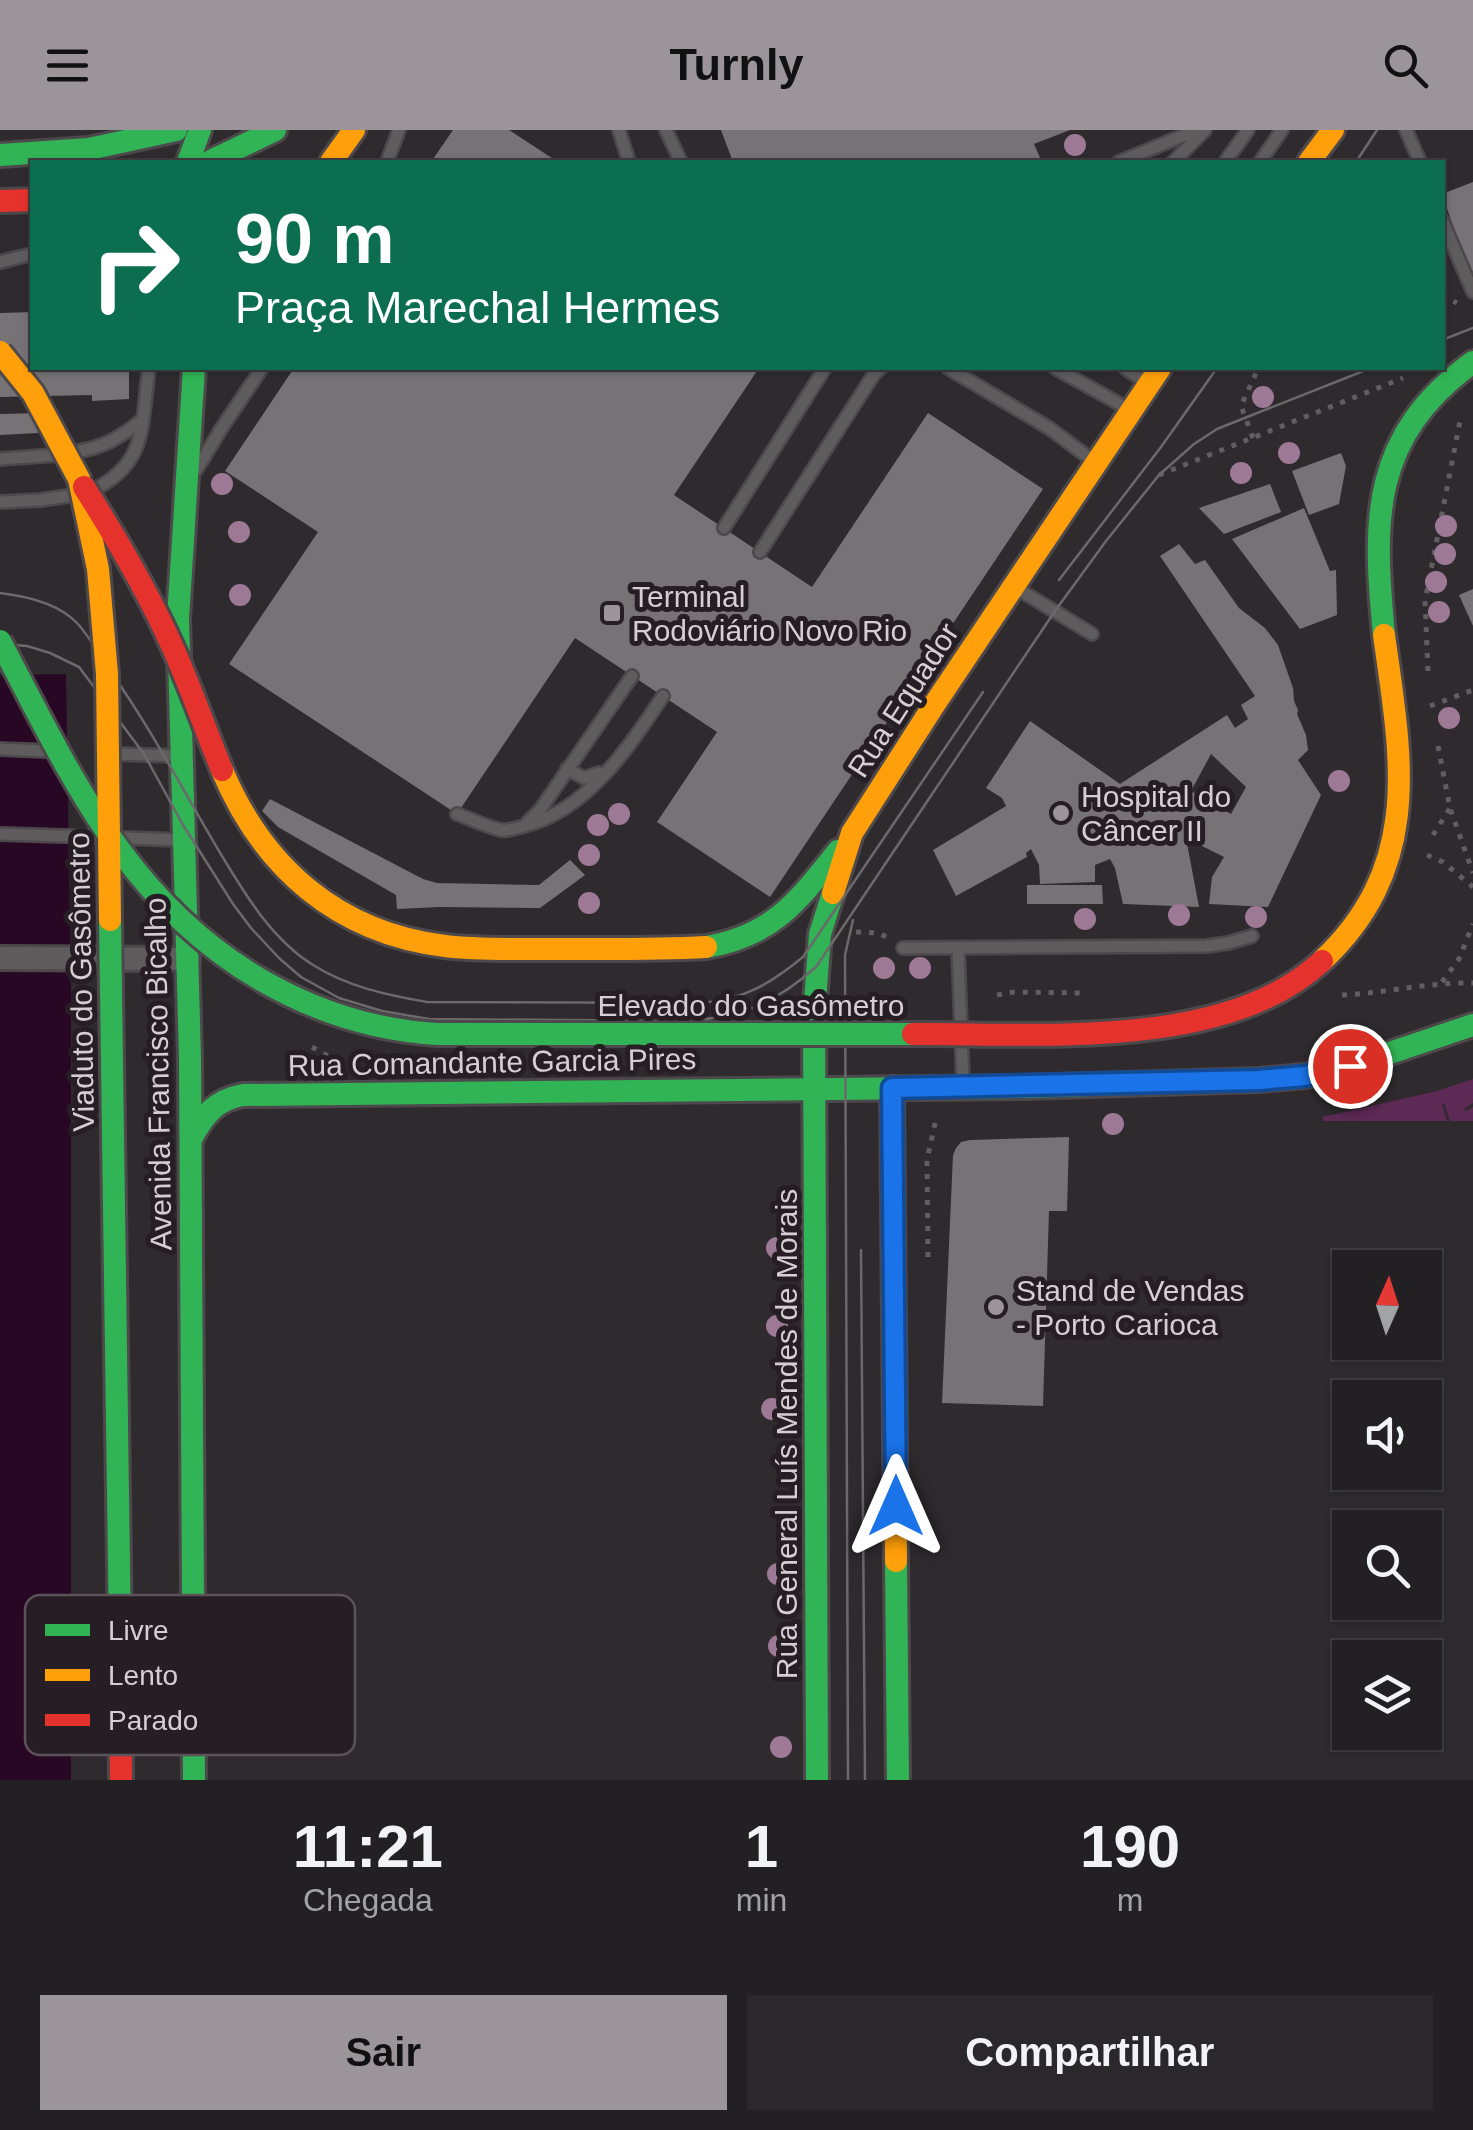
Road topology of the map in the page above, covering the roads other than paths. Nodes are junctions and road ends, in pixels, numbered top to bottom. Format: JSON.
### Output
{"nodes":[{"id":1,"x":176,"y":130,"type":"edge"},
{"id":2,"x":200,"y":130,"type":"edge"},
{"id":3,"x":276,"y":130,"type":"edge"},
{"id":4,"x":354,"y":130,"type":"edge"},
{"id":5,"x":399,"y":130,"type":"edge"},
{"id":6,"x":618,"y":130,"type":"edge"},
{"id":7,"x":666,"y":130,"type":"edge"},
{"id":8,"x":1197,"y":130,"type":"edge"},
{"id":9,"x":1205,"y":130,"type":"edge"},
{"id":10,"x":1248,"y":130,"type":"edge"},
{"id":11,"x":1282,"y":130,"type":"edge"},
{"id":12,"x":1333,"y":130,"type":"edge"},
{"id":13,"x":1406,"y":130,"type":"edge"},
{"id":14,"x":1145,"y":152,"type":"junction"},
{"id":15,"x":0,"y":156,"type":"edge"},
{"id":16,"x":189,"y":160,"type":"edge"},
{"id":17,"x":213,"y":160,"type":"edge"},
{"id":18,"x":332,"y":160,"type":"edge"},
{"id":19,"x":388,"y":160,"type":"edge"},
{"id":20,"x":628,"y":160,"type":"edge"},
{"id":21,"x":680,"y":160,"type":"edge"},
{"id":22,"x":1124,"y":160,"type":"edge"},
{"id":23,"x":1135,"y":160,"type":"edge"},
{"id":24,"x":1175,"y":160,"type":"edge"},
{"id":25,"x":1226,"y":160,"type":"edge"},
{"id":26,"x":1261,"y":160,"type":"edge"},
{"id":27,"x":1310,"y":160,"type":"edge"},
{"id":28,"x":1419,"y":160,"type":"edge"},
{"id":29,"x":30,"y":197,"type":"edge"},
{"id":30,"x":0,"y":199,"type":"edge"},
{"id":31,"x":1445,"y":227,"type":"edge"},
{"id":32,"x":30,"y":254,"type":"edge"},
{"id":33,"x":0,"y":262,"type":"edge"},
{"id":34,"x":1473,"y":292,"type":"edge"},
{"id":35,"x":0,"y":352,"type":"edge"},
{"id":36,"x":1473,"y":362,"type":"edge"},
{"id":37,"x":150,"y":370,"type":"edge"},
{"id":38,"x":194,"y":370,"type":"edge"},
{"id":39,"x":261,"y":370,"type":"edge"},
{"id":40,"x":824,"y":370,"type":"edge"},
{"id":41,"x":879,"y":370,"type":"edge"},
{"id":42,"x":951,"y":370,"type":"edge"},
{"id":43,"x":1059,"y":370,"type":"edge"},
{"id":44,"x":1154,"y":376,"type":"edge"},
{"id":45,"x":1131,"y":410,"type":"junction"},
{"id":46,"x":142,"y":420,"type":"junction"},
{"id":47,"x":0,"y":459,"type":"edge"},
{"id":48,"x":1095,"y":462,"type":"junction"},
{"id":49,"x":79,"y":479,"type":"junction"},
{"id":50,"x":185,"y":490,"type":"junction"},
{"id":51,"x":0,"y":502,"type":"edge"},
{"id":52,"x":724,"y":528,"type":"dead end"},
{"id":53,"x":760,"y":552,"type":"dead end"},
{"id":54,"x":1014,"y":587,"type":"junction"},
{"id":55,"x":1092,"y":634,"type":"dead end"},
{"id":56,"x":0,"y":641,"type":"edge"},
{"id":57,"x":632,"y":676,"type":"dead end"},
{"id":58,"x":663,"y":696,"type":"dead end"},
{"id":59,"x":0,"y":750,"type":"edge"},
{"id":60,"x":75,"y":752,"type":"dead end"},
{"id":61,"x":93,"y":752,"type":"dead end"},
{"id":62,"x":182,"y":756,"type":"junction"},
{"id":63,"x":617,"y":758,"type":"junction"},
{"id":64,"x":567,"y":768,"type":"junction"},
{"id":65,"x":457,"y":814,"type":"dead end"},
{"id":66,"x":518,"y":828,"type":"junction"},
{"id":67,"x":852,"y":833,"type":"junction"},
{"id":68,"x":0,"y":834,"type":"edge"},
{"id":69,"x":184,"y":840,"type":"junction"},
{"id":70,"x":1252,"y":936,"type":"dead end"},
{"id":71,"x":903,"y":948,"type":"road end"},
{"id":72,"x":958,"y":948,"type":"junction"},
{"id":73,"x":0,"y":958,"type":"edge"},
{"id":74,"x":188,"y":959,"type":"junction"},
{"id":75,"x":1473,"y":1024,"type":"edge"},
{"id":76,"x":964,"y":1087,"type":"junction"},
{"id":77,"x":815,"y":1088,"type":"junction"},
{"id":78,"x":892,"y":1088,"type":"junction"},
{"id":79,"x":190,"y":1139,"type":"junction"},
{"id":80,"x":119,"y":1595,"type":"edge"},
{"id":81,"x":193,"y":1595,"type":"edge"},
{"id":82,"x":121,"y":1755,"type":"edge"},
{"id":83,"x":194,"y":1755,"type":"edge"},
{"id":84,"x":121,"y":1780,"type":"edge"},
{"id":85,"x":194,"y":1780,"type":"edge"},
{"id":86,"x":817,"y":1780,"type":"edge"},
{"id":87,"x":898,"y":1780,"type":"edge"}],
"edges":[{"from":1,"to":15,"type":"main road"},
{"from":2,"to":16,"type":"main road"},
{"from":3,"to":17,"type":"main road"},
{"from":4,"to":18,"type":"main road"},
{"from":5,"to":19,"type":"lane"},
{"from":6,"to":20,"type":"lane"},
{"from":7,"to":21,"type":"lane"},
{"from":8,"to":14,"type":"lane"},
{"from":9,"to":24,"type":"lane"},
{"from":10,"to":25,"type":"lane"},
{"from":11,"to":26,"type":"lane"},
{"from":12,"to":27,"type":"main road"},
{"from":13,"to":28,"type":"lane"},
{"from":14,"to":22,"type":"lane"},
{"from":14,"to":23,"type":"lane"},
{"from":29,"to":30,"type":"main road"},
{"from":31,"to":34,"type":"lane"},
{"from":32,"to":33,"type":"lane"},
{"from":35,"to":49,"type":"main road","name":"Viaduto do Gasômetro","bridge":true},
{"from":36,"to":56,"type":"main road","name":"Elevado do Gasômetro","bridge":true},
{"from":37,"to":46,"type":"lane"},
{"from":38,"to":50,"type":"main road","name":"Avenida Francisco Bicalho"},
{"from":39,"to":50,"type":"lane"},
{"from":40,"to":52,"type":"lane"},
{"from":41,"to":53,"type":"lane"},
{"from":42,"to":48,"type":"lane"},
{"from":43,"to":45,"type":"lane"},
{"from":44,"to":45,"type":"main road","name":"Rua Equador"},
{"from":45,"to":48,"type":"main road","name":"Rua Equador"},
{"from":46,"to":47,"type":"lane"},
{"from":46,"to":51,"type":"lane"},
{"from":48,"to":54,"type":"main road","name":"Rua Equador"},
{"from":49,"to":67,"type":"main road","bridge":true},
{"from":49,"to":80,"type":"main road","name":"Viaduto do Gasômetro","bridge":true},
{"from":50,"to":62,"type":"main road","name":"Avenida Francisco Bicalho"},
{"from":54,"to":55,"type":"lane"},
{"from":54,"to":67,"type":"main road","name":"Rua Equador"},
{"from":57,"to":64,"type":"lane"},
{"from":58,"to":63,"type":"lane"},
{"from":59,"to":60,"type":"lane"},
{"from":61,"to":62,"type":"lane"},
{"from":62,"to":69,"type":"main road","name":"Avenida Francisco Bicalho"},
{"from":63,"to":64,"type":"lane"},
{"from":63,"to":66,"type":"lane"},
{"from":64,"to":66,"type":"lane"},
{"from":65,"to":66,"type":"lane"},
{"from":67,"to":77,"type":"main road","name":"Rua Equador"},
{"from":68,"to":69,"type":"lane"},
{"from":69,"to":74,"type":"main road","name":"Avenida Francisco Bicalho"},
{"from":70,"to":72,"type":"lane"},
{"from":71,"to":72,"type":"lane"},
{"from":72,"to":76,"type":"lane"},
{"from":73,"to":74,"type":"street"},
{"from":74,"to":79,"type":"main road","name":"Avenida Francisco Bicalho"},
{"from":75,"to":76,"type":"main road","name":"Rua Comandante Garcia Pires"},
{"from":76,"to":78,"type":"main road","name":"Rua Comandante Garcia Pires"},
{"from":77,"to":78,"type":"main road","name":"Rua Comandante Garcia Pires"},
{"from":77,"to":79,"type":"main road","name":"Rua Comandante Garcia Pires"},
{"from":77,"to":86,"type":"main road","name":"Rua General Luís Mendes de Morais"},
{"from":78,"to":87,"type":"main road"},
{"from":79,"to":81,"type":"main road","name":"Avenida Francisco Bicalho"},
{"from":82,"to":84,"type":"main road","name":"Viaduto do Gasômetro","bridge":true},
{"from":83,"to":85,"type":"main road","name":"Avenida Francisco Bicalho"}]}
